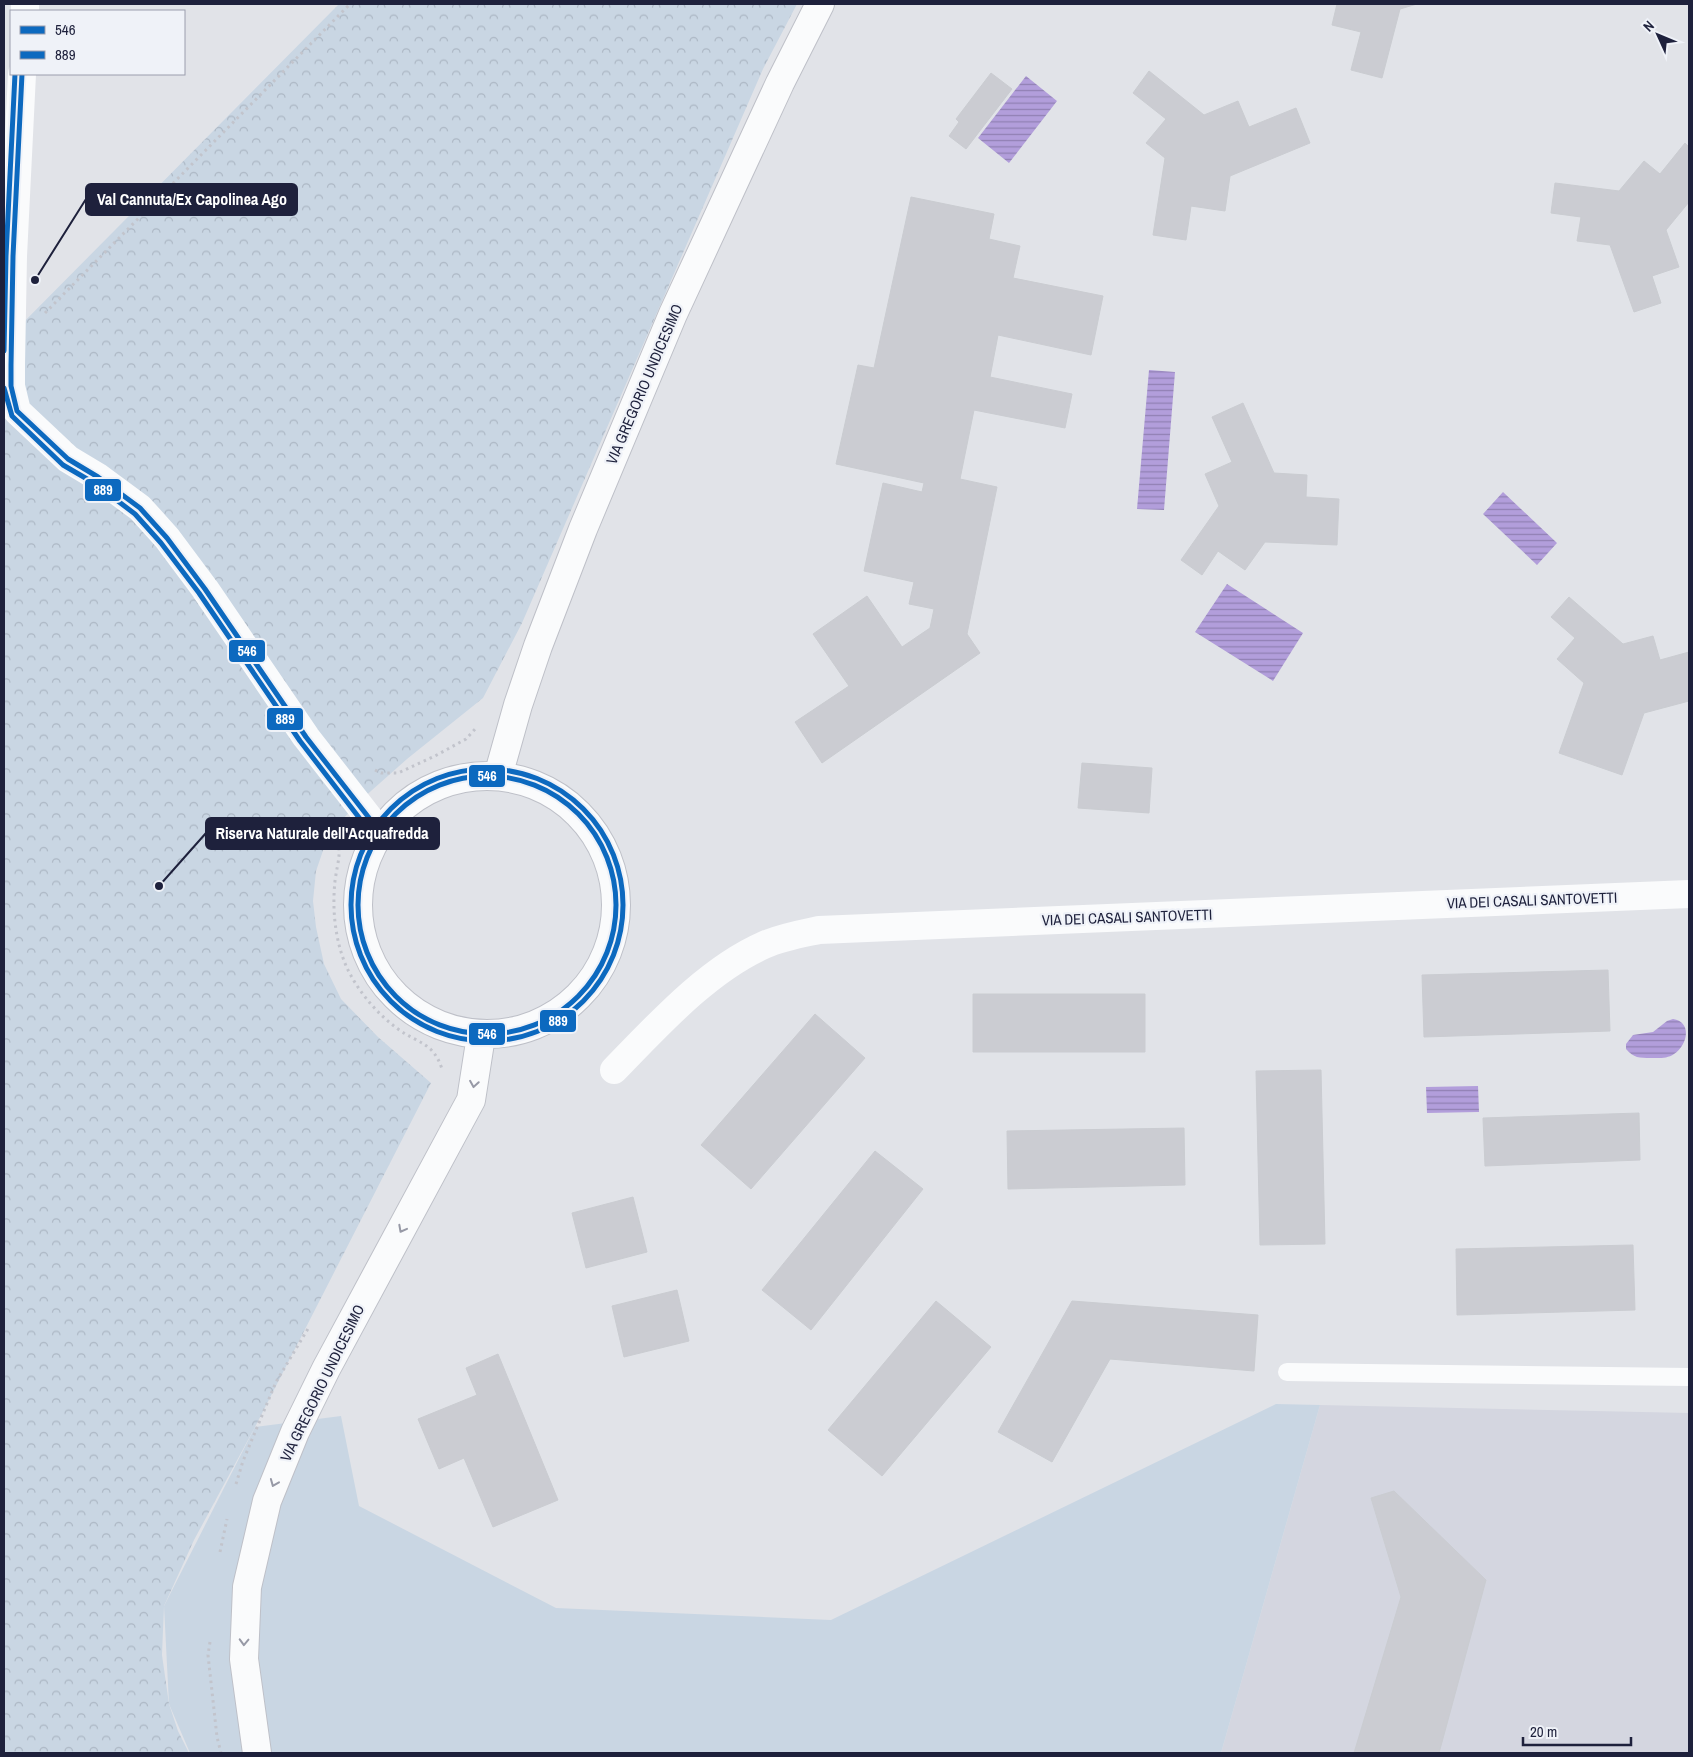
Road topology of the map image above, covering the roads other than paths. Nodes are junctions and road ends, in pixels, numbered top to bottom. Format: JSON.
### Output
{"nodes":[{"id":1,"x":820,"y":4,"type":"edge"},
{"id":2,"x":22,"y":75,"type":"edge"},
{"id":3,"x":7,"y":364,"type":"edge"},
{"id":4,"x":10,"y":417,"type":"edge"},
{"id":5,"x":498,"y":776,"type":"junction"},
{"id":6,"x":380,"y":832,"type":"junction"},
{"id":7,"x":1689,"y":894,"type":"edge"},
{"id":8,"x":481,"y":1036,"type":"junction"},
{"id":9,"x":614,"y":1070,"type":"dead end"},
{"id":10,"x":1287,"y":1372,"type":"dead end"},
{"id":11,"x":1689,"y":1377,"type":"edge"},
{"id":12,"x":257,"y":1753,"type":"edge"}],
"edges":[{"from":1,"to":5,"type":"street","name":"VIA GREGORIO UNDICESIMO"},
{"from":2,"to":3,"type":"street"},
{"from":3,"to":4,"type":"street"},
{"from":4,"to":6,"type":"street"},
{"from":5,"to":6,"type":"street"},
{"from":5,"to":8,"type":"street"},
{"from":6,"to":8,"type":"street"},
{"from":7,"to":9,"type":"street","name":"VIA DEI CASALI SANTOVETTI"},
{"from":8,"to":12,"type":"street","name":"VIA GREGORIO UNDICESIMO","one_way":true},
{"from":10,"to":11,"type":"lane"}]}
